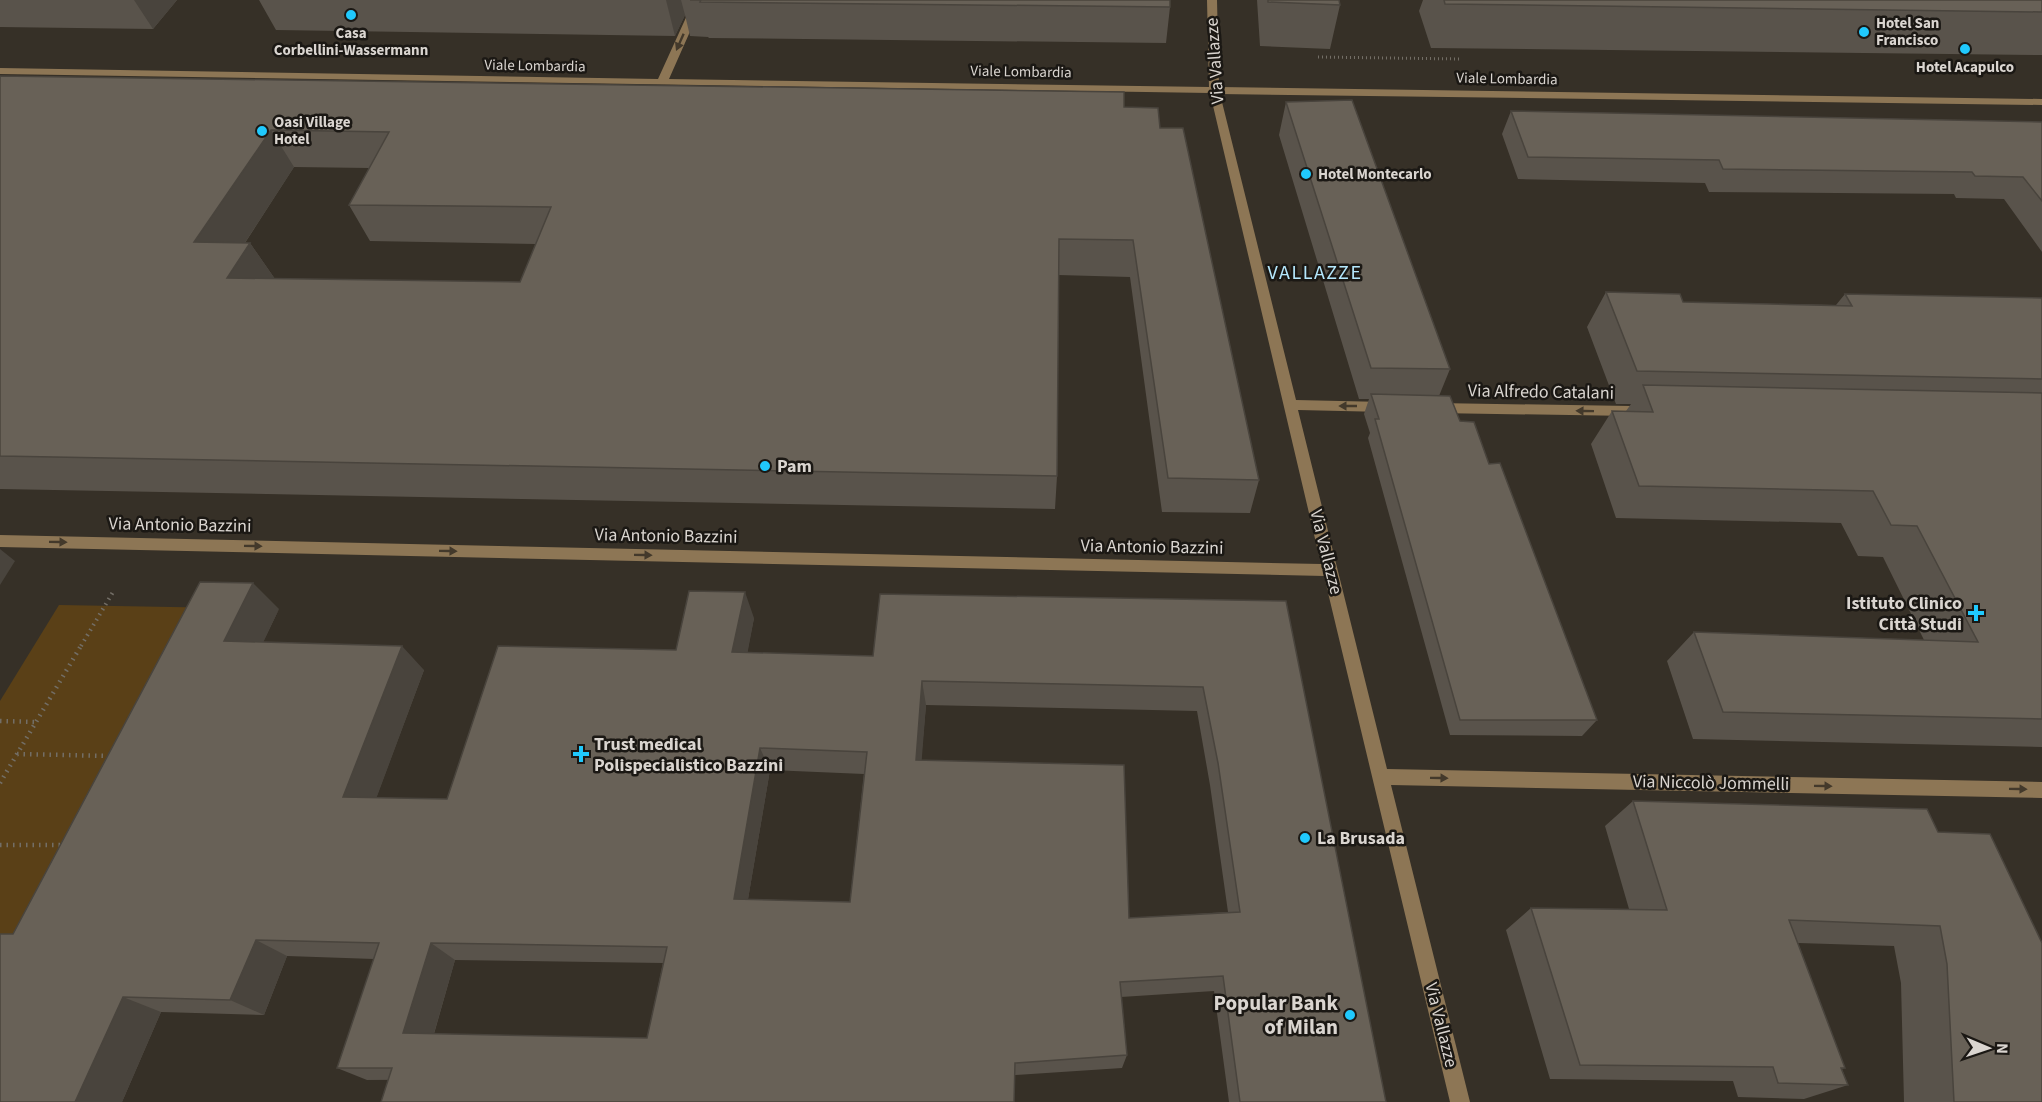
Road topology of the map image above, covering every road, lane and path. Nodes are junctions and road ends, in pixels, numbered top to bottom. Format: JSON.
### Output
{"nodes":[{"id":1,"x":699,"y":0,"type":"edge"},
{"id":2,"x":1212,"y":0,"type":"edge"},
{"id":3,"x":1318,"y":57,"type":"dead end"},
{"id":4,"x":1461,"y":59,"type":"dead end"},
{"id":5,"x":0,"y":71,"type":"edge"},
{"id":6,"x":662,"y":83,"type":"junction"},
{"id":7,"x":1214,"y":89,"type":"junction"},
{"id":8,"x":2042,"y":102,"type":"edge"},
{"id":9,"x":1291,"y":405,"type":"junction"},
{"id":10,"x":1400,"y":407,"type":"edge"},
{"id":11,"x":1424,"y":407,"type":"edge"},
{"id":12,"x":1650,"y":412,"type":"edge"},
{"id":13,"x":0,"y":541,"type":"edge"},
{"id":14,"x":1330,"y":570,"type":"junction"},
{"id":15,"x":113,"y":592,"type":"dead end"},
{"id":16,"x":0,"y":721,"type":"edge"},
{"id":17,"x":36,"y":722,"type":"junction"},
{"id":18,"x":17,"y":754,"type":"junction"},
{"id":19,"x":114,"y":763,"type":"edge"},
{"id":20,"x":1381,"y":777,"type":"junction"},
{"id":21,"x":0,"y":783,"type":"edge"},
{"id":22,"x":2042,"y":790,"type":"edge"},
{"id":23,"x":67,"y":842,"type":"edge"},
{"id":24,"x":0,"y":845,"type":"edge"},
{"id":25,"x":1460,"y":1102,"type":"edge"}],
"edges":[{"from":1,"to":6,"type":"street","one_way":true},
{"from":2,"to":7,"type":"street","name":"Via Vallazze"},
{"from":3,"to":4,"type":"path"},
{"from":5,"to":6,"type":"street","name":"Viale Lombardia"},
{"from":6,"to":7,"type":"street","name":"Viale Lombardia"},
{"from":7,"to":8,"type":"street","name":"Viale Lombardia"},
{"from":7,"to":9,"type":"street","name":"Via Vallazze"},
{"from":10,"to":9,"type":"street","one_way":true},
{"from":9,"to":14,"type":"street","name":"Via Vallazze"},
{"from":12,"to":11,"type":"street","name":"Via Alfredo Catalani","one_way":true},
{"from":13,"to":14,"type":"street","name":"Via Antonio Bazzini","one_way":true},
{"from":14,"to":20,"type":"street","name":"Via Vallazze"},
{"from":15,"to":17,"type":"path"},
{"from":16,"to":17,"type":"path"},
{"from":17,"to":18,"type":"path"},
{"from":18,"to":19,"type":"path"},
{"from":18,"to":21,"type":"path"},
{"from":20,"to":22,"type":"street","name":"Via Niccolò Jommelli","one_way":true},
{"from":20,"to":25,"type":"street","name":"Via Vallazze"},
{"from":23,"to":24,"type":"path"}]}
